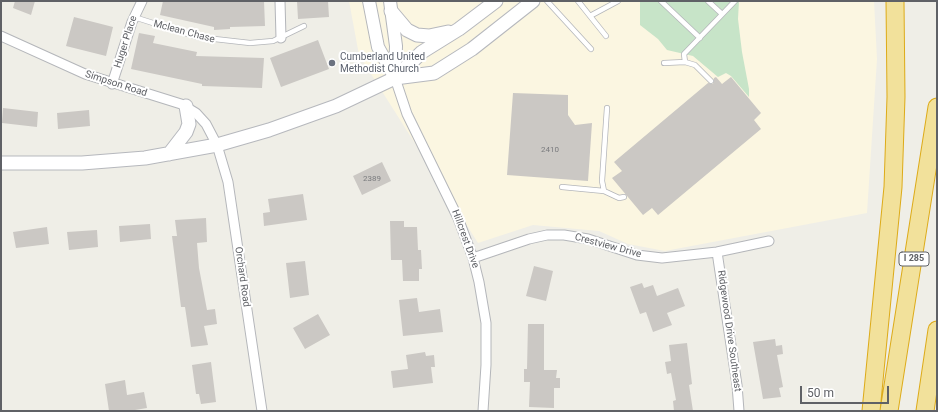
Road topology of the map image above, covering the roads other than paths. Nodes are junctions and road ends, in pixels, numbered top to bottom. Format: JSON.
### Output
{"nodes":[{"id":1,"x":142,"y":1,"type":"edge"},
{"id":2,"x":280,"y":1,"type":"edge"},
{"id":3,"x":369,"y":1,"type":"edge"},
{"id":4,"x":496,"y":1,"type":"edge"},
{"id":5,"x":533,"y":1,"type":"edge"},
{"id":6,"x":547,"y":1,"type":"edge"},
{"id":7,"x":578,"y":1,"type":"edge"},
{"id":8,"x":618,"y":1,"type":"edge"},
{"id":9,"x":661,"y":1,"type":"edge"},
{"id":10,"x":708,"y":1,"type":"edge"},
{"id":11,"x":735,"y":1,"type":"edge"},
{"id":12,"x":895,"y":1,"type":"edge"},
{"id":13,"x":390,"y":6,"type":"edge"},
{"id":14,"x":722,"y":14,"type":"junction"},
{"id":15,"x":590,"y":16,"type":"junction"},
{"id":16,"x":134,"y":17,"type":"junction"},
{"id":17,"x":304,"y":26,"type":"dead end"},
{"id":18,"x":459,"y":29,"type":"junction"},
{"id":19,"x":1,"y":36,"type":"edge"},
{"id":20,"x":606,"y":36,"type":"dead end"},
{"id":21,"x":281,"y":38,"type":"junction"},
{"id":22,"x":700,"y":38,"type":"junction"},
{"id":23,"x":591,"y":49,"type":"dead end"},
{"id":24,"x":685,"y":62,"type":"junction"},
{"id":25,"x":664,"y":63,"type":"dead end"},
{"id":26,"x":395,"y":78,"type":"junction"},
{"id":27,"x":710,"y":81,"type":"dead end"},
{"id":28,"x":112,"y":84,"type":"junction"},
{"id":29,"x":186,"y":106,"type":"junction"},
{"id":30,"x":937,"y":106,"type":"edge"},
{"id":31,"x":607,"y":108,"type":"dead end"},
{"id":32,"x":217,"y":145,"type":"junction"},
{"id":33,"x":169,"y":154,"type":"junction"},
{"id":34,"x":1,"y":163,"type":"edge"},
{"id":35,"x":562,"y":187,"type":"dead end"},
{"id":36,"x":604,"y":191,"type":"junction"},
{"id":37,"x":624,"y":196,"type":"dead end"},
{"id":38,"x":769,"y":242,"type":"dead end"},
{"id":39,"x":717,"y":252,"type":"junction"},
{"id":40,"x":473,"y":258,"type":"junction"},
{"id":41,"x":937,"y":330,"type":"edge"},
{"id":42,"x":262,"y":411,"type":"edge"},
{"id":43,"x":483,"y":411,"type":"edge"},
{"id":44,"x":739,"y":411,"type":"edge"},
{"id":45,"x":871,"y":411,"type":"edge"},
{"id":46,"x":889,"y":411,"type":"edge"},
{"id":47,"x":925,"y":411,"type":"edge"}],
"edges":[{"from":1,"to":16,"type":"street","name":"Huger Place"},
{"from":2,"to":21,"type":"street"},
{"from":3,"to":26,"type":"street"},
{"from":4,"to":18,"type":"main road"},
{"from":5,"to":26,"type":"main road"},
{"from":6,"to":23,"type":"lane"},
{"from":7,"to":15,"type":"lane"},
{"from":8,"to":15,"type":"lane"},
{"from":9,"to":22,"type":"lane"},
{"from":10,"to":14,"type":"lane"},
{"from":11,"to":14,"type":"lane"},
{"from":12,"to":45,"type":"highway"},
{"from":13,"to":18,"type":"main road"},
{"from":13,"to":26,"type":"street"},
{"from":14,"to":22,"type":"lane"},
{"from":15,"to":20,"type":"lane"},
{"from":16,"to":21,"type":"lane","name":"Mclean Chase"},
{"from":16,"to":28,"type":"street","name":"Huger Place"},
{"from":17,"to":21,"type":"lane","name":"Mclean Chase"},
{"from":18,"to":26,"type":"main road"},
{"from":19,"to":28,"type":"street","name":"Simpson Road"},
{"from":22,"to":24,"type":"lane"},
{"from":24,"to":25,"type":"lane"},
{"from":24,"to":27,"type":"lane"},
{"from":26,"to":32,"type":"main road"},
{"from":26,"to":40,"type":"street","name":"Hillcrest Drive"},
{"from":28,"to":29,"type":"street","name":"Simpson Road"},
{"from":29,"to":32,"type":"street","name":"Simpson Road"},
{"from":29,"to":33,"type":"main road"},
{"from":30,"to":46,"type":"highway","number":"I 285"},
{"from":31,"to":36,"type":"lane"},
{"from":32,"to":33,"type":"main road"},
{"from":32,"to":42,"type":"street","name":"Orchard Road"},
{"from":33,"to":34,"type":"main road"},
{"from":35,"to":36,"type":"lane"},
{"from":36,"to":37,"type":"lane"},
{"from":38,"to":39,"type":"street","name":"Crestview Drive"},
{"from":39,"to":40,"type":"street","name":"Crestview Drive"},
{"from":39,"to":44,"type":"street","name":"Ridgewood Drive Southeast"},
{"from":40,"to":43,"type":"street","name":"Hillcrest Drive"},
{"from":41,"to":47,"type":"highway"}]}
